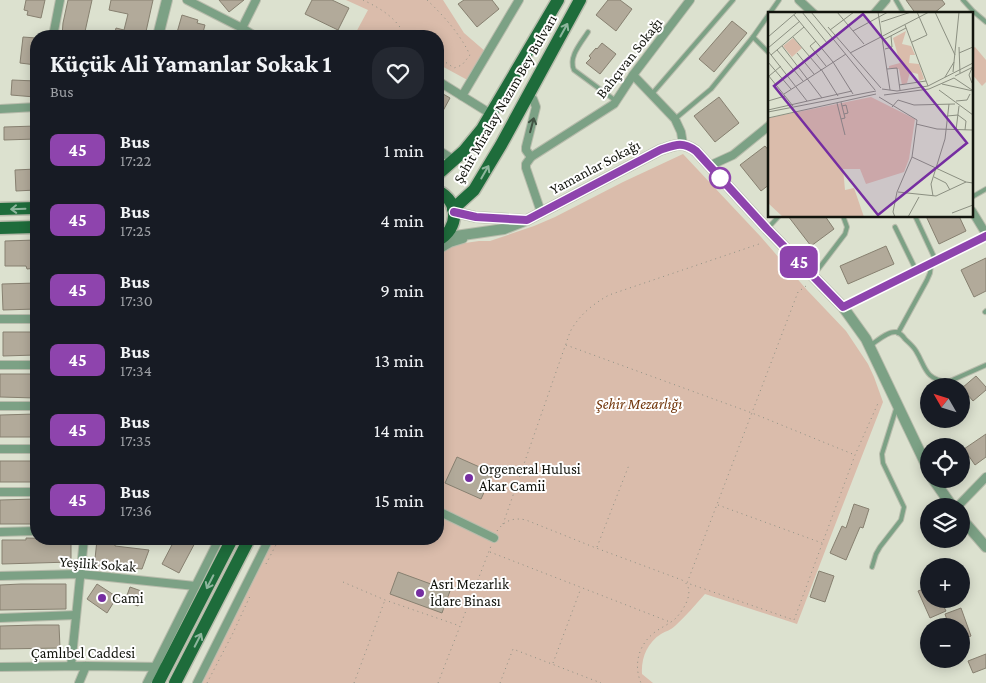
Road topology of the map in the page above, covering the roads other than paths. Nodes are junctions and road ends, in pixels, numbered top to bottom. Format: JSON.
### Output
{"nodes":[{"id":1,"x":60,"y":0,"type":"edge"},
{"id":2,"x":167,"y":0,"type":"edge"},
{"id":3,"x":187,"y":0,"type":"edge"},
{"id":4,"x":256,"y":0,"type":"edge"},
{"id":5,"x":518,"y":0,"type":"edge"},
{"id":6,"x":558,"y":0,"type":"edge"},
{"id":7,"x":580,"y":0,"type":"edge"},
{"id":8,"x":690,"y":0,"type":"edge"},
{"id":9,"x":733,"y":0,"type":"edge"},
{"id":10,"x":779,"y":0,"type":"edge"},
{"id":11,"x":799,"y":0,"type":"edge"},
{"id":12,"x":885,"y":0,"type":"edge"},
{"id":13,"x":896,"y":0,"type":"edge"},
{"id":14,"x":963,"y":0,"type":"edge"},
{"id":15,"x":196,"y":2,"type":"edge"},
{"id":16,"x":771,"y":12,"type":"edge"},
{"id":17,"x":812,"y":12,"type":"edge"},
{"id":18,"x":876,"y":12,"type":"edge"},
{"id":19,"x":903,"y":12,"type":"edge"},
{"id":20,"x":768,"y":16,"type":"edge"},
{"id":21,"x":986,"y":22,"type":"edge"},
{"id":22,"x":242,"y":28,"type":"junction"},
{"id":23,"x":54,"y":30,"type":"edge"},
{"id":24,"x":160,"y":30,"type":"edge"},
{"id":25,"x":245,"y":30,"type":"edge"},
{"id":26,"x":588,"y":32,"type":"dead end"},
{"id":27,"x":753,"y":38,"type":"junction"},
{"id":28,"x":768,"y":52,"type":"edge"},
{"id":29,"x":633,"y":75,"type":"junction"},
{"id":30,"x":444,"y":85,"type":"edge"},
{"id":31,"x":528,"y":95,"type":"junction"},
{"id":32,"x":651,"y":95,"type":"junction"},
{"id":33,"x":462,"y":96,"type":"junction"},
{"id":34,"x":616,"y":101,"type":"junction"},
{"id":35,"x":30,"y":107,"type":"edge"},
{"id":36,"x":0,"y":109,"type":"edge"},
{"id":37,"x":491,"y":114,"type":"junction"},
{"id":38,"x":675,"y":119,"type":"junction"},
{"id":39,"x":768,"y":126,"type":"edge"},
{"id":40,"x":683,"y":144,"type":"junction"},
{"id":41,"x":444,"y":154,"type":"edge"},
{"id":42,"x":531,"y":157,"type":"junction"},
{"id":43,"x":454,"y":160,"type":"junction"},
{"id":44,"x":709,"y":166,"type":"junction"},
{"id":45,"x":444,"y":169,"type":"edge"},
{"id":46,"x":986,"y":189,"type":"edge"},
{"id":47,"x":444,"y":195,"type":"edge"},
{"id":48,"x":974,"y":196,"type":"edge"},
{"id":49,"x":30,"y":208,"type":"edge"},
{"id":50,"x":0,"y":209,"type":"edge"},
{"id":51,"x":454,"y":210,"type":"junction"},
{"id":52,"x":541,"y":212,"type":"junction"},
{"id":53,"x":974,"y":214,"type":"edge"},
{"id":54,"x":777,"y":218,"type":"edge"},
{"id":55,"x":844,"y":218,"type":"edge"},
{"id":56,"x":916,"y":218,"type":"dead end"},
{"id":57,"x":527,"y":220,"type":"junction"},
{"id":58,"x":30,"y":227,"type":"edge"},
{"id":59,"x":895,"y":227,"type":"dead end"},
{"id":60,"x":0,"y":228,"type":"edge"},
{"id":61,"x":767,"y":229,"type":"junction"},
{"id":62,"x":986,"y":235,"type":"edge"},
{"id":63,"x":444,"y":238,"type":"edge"},
{"id":64,"x":444,"y":242,"type":"edge"},
{"id":65,"x":934,"y":262,"type":"junction"},
{"id":66,"x":917,"y":271,"type":"junction"},
{"id":67,"x":813,"y":276,"type":"junction"},
{"id":68,"x":843,"y":307,"type":"junction"},
{"id":69,"x":0,"y":319,"type":"edge"},
{"id":70,"x":30,"y":319,"type":"edge"},
{"id":71,"x":898,"y":334,"type":"junction"},
{"id":72,"x":869,"y":346,"type":"junction"},
{"id":73,"x":0,"y":365,"type":"edge"},
{"id":74,"x":30,"y":365,"type":"edge"},
{"id":75,"x":986,"y":365,"type":"edge"},
{"id":76,"x":897,"y":404,"type":"junction"},
{"id":77,"x":0,"y":406,"type":"edge"},
{"id":78,"x":30,"y":406,"type":"edge"},
{"id":79,"x":0,"y":449,"type":"edge"},
{"id":80,"x":30,"y":449,"type":"edge"},
{"id":81,"x":920,"y":452,"type":"edge"},
{"id":82,"x":986,"y":476,"type":"edge"},
{"id":83,"x":0,"y":492,"type":"edge"},
{"id":84,"x":30,"y":492,"type":"edge"},
{"id":85,"x":965,"y":498,"type":"edge"},
{"id":86,"x":444,"y":514,"type":"edge"},
{"id":87,"x":970,"y":528,"type":"edge"},
{"id":88,"x":30,"y":531,"type":"edge"},
{"id":89,"x":0,"y":532,"type":"edge"},
{"id":90,"x":494,"y":538,"type":"road end"},
{"id":91,"x":83,"y":545,"type":"edge"},
{"id":92,"x":216,"y":545,"type":"edge"},
{"id":93,"x":229,"y":545,"type":"edge"},
{"id":94,"x":246,"y":545,"type":"edge"},
{"id":95,"x":266,"y":545,"type":"edge"},
{"id":96,"x":986,"y":547,"type":"edge"},
{"id":97,"x":872,"y":568,"type":"dead end"},
{"id":98,"x":80,"y":574,"type":"junction"},
{"id":99,"x":0,"y":576,"type":"edge"},
{"id":100,"x":195,"y":586,"type":"junction"},
{"id":101,"x":76,"y":615,"type":"junction"},
{"id":102,"x":0,"y":618,"type":"edge"},
{"id":103,"x":71,"y":666,"type":"junction"},
{"id":104,"x":86,"y":666,"type":"junction"},
{"id":105,"x":0,"y":667,"type":"edge"},
{"id":106,"x":161,"y":667,"type":"junction"},
{"id":107,"x":79,"y":683,"type":"edge"},
{"id":108,"x":146,"y":683,"type":"edge"},
{"id":109,"x":158,"y":683,"type":"edge"},
{"id":110,"x":175,"y":683,"type":"edge"},
{"id":111,"x":197,"y":683,"type":"edge"}],
"edges":[{"from":1,"to":23,"type":"street"},
{"from":2,"to":24,"type":"street"},
{"from":3,"to":15,"type":"street"},
{"from":4,"to":22,"type":"street"},
{"from":5,"to":33,"type":"street"},
{"from":6,"to":37,"type":"main road","name":"Şehit Miralay Nazım Bey Bulvarı"},
{"from":31,"to":7,"type":"main road","name":"Şehit Miralay Nazım Bey Bulvarı","one_way":true},
{"from":8,"to":29,"type":"street","name":"Bahçıvan Sokağı"},
{"from":9,"to":32,"type":"lane"},
{"from":10,"to":16,"type":"lane"},
{"from":11,"to":17,"type":"street"},
{"from":12,"to":18,"type":"street"},
{"from":13,"to":19,"type":"lane"},
{"from":14,"to":21,"type":"lane"},
{"from":15,"to":22,"type":"street"},
{"from":20,"to":27,"type":"lane"},
{"from":22,"to":25,"type":"street"},
{"from":26,"to":34,"type":"lane"},
{"from":27,"to":28,"type":"lane"},
{"from":27,"to":38,"type":"lane"},
{"from":29,"to":32,"type":"street"},
{"from":29,"to":34,"type":"street","name":"Bahçıvan Sokağı"},
{"from":30,"to":33,"type":"street"},
{"from":42,"to":31,"type":"street","one_way":true},
{"from":51,"to":31,"type":"main road","name":"Şehit Miralay Nazım Bey Bulvarı","one_way":true},
{"from":32,"to":38,"type":"street"},
{"from":33,"to":37,"type":"street"},
{"from":34,"to":42,"type":"street","name":"Bahçıvan Sokağı"},
{"from":35,"to":36,"type":"street"},
{"from":37,"to":43,"type":"main road","name":"Şehit Miralay Nazım Bey Bulvarı"},
{"from":38,"to":40,"type":"street"},
{"from":39,"to":44,"type":"street"},
{"from":40,"to":44,"type":"street"},
{"from":40,"to":52,"type":"street","name":"Yamanlar Sokağı"},
{"from":41,"to":43,"type":"street"},
{"from":42,"to":52,"type":"street"},
{"from":43,"to":45,"type":"main road","name":"Şehit Miralay Nazım Bey Bulvarı"},
{"from":44,"to":61,"type":"street"},
{"from":46,"to":48,"type":"lane"},
{"from":47,"to":51,"type":"main road"},
{"from":49,"to":50,"type":"main road","one_way":true},
{"from":51,"to":57,"type":"street"},
{"from":51,"to":63,"type":"main road"},
{"from":52,"to":57,"type":"street","name":"Yamanlar Sokağı"},
{"from":53,"to":62,"type":"street"},
{"from":54,"to":61,"type":"lane"},
{"from":55,"to":67,"type":"lane"},
{"from":56,"to":65,"type":"lane"},
{"from":57,"to":64,"type":"street","name":"Yamanlar Sokağı"},
{"from":58,"to":60,"type":"main road"},
{"from":59,"to":66,"type":"lane"},
{"from":61,"to":67,"type":"street"},
{"from":62,"to":65,"type":"street"},
{"from":65,"to":66,"type":"street"},
{"from":65,"to":71,"type":"lane"},
{"from":66,"to":68,"type":"street"},
{"from":67,"to":68,"type":"street"},
{"from":68,"to":72,"type":"street"},
{"from":69,"to":70,"type":"street"},
{"from":71,"to":72,"type":"lane"},
{"from":71,"to":75,"type":"lane"},
{"from":72,"to":76,"type":"street"},
{"from":73,"to":74,"type":"street"},
{"from":76,"to":81,"type":"street"},
{"from":76,"to":97,"type":"lane"},
{"from":77,"to":78,"type":"street"},
{"from":79,"to":80,"type":"street"},
{"from":82,"to":85,"type":"street"},
{"from":83,"to":84,"type":"street"},
{"from":86,"to":90,"type":"street"},
{"from":87,"to":96,"type":"street"},
{"from":88,"to":89,"type":"street"},
{"from":91,"to":98,"type":"street"},
{"from":92,"to":100,"type":"street"},
{"from":93,"to":106,"type":"main road","one_way":true},
{"from":110,"to":94,"type":"main road","one_way":true},
{"from":95,"to":111,"type":"street"},
{"from":98,"to":99,"type":"street","name":"Yeşilik Sokak"},
{"from":98,"to":100,"type":"street","name":"Yeşilik Sokak"},
{"from":98,"to":101,"type":"street"},
{"from":100,"to":106,"type":"street"},
{"from":101,"to":102,"type":"street"},
{"from":101,"to":103,"type":"street"},
{"from":103,"to":104,"type":"street","name":"Çamlıbel Caddesi"},
{"from":103,"to":105,"type":"street","name":"Çamlıbel Caddesi"},
{"from":104,"to":106,"type":"street","name":"Çamlıbel Caddesi"},
{"from":104,"to":107,"type":"street"},
{"from":106,"to":108,"type":"street"},
{"from":106,"to":109,"type":"main road"}]}
